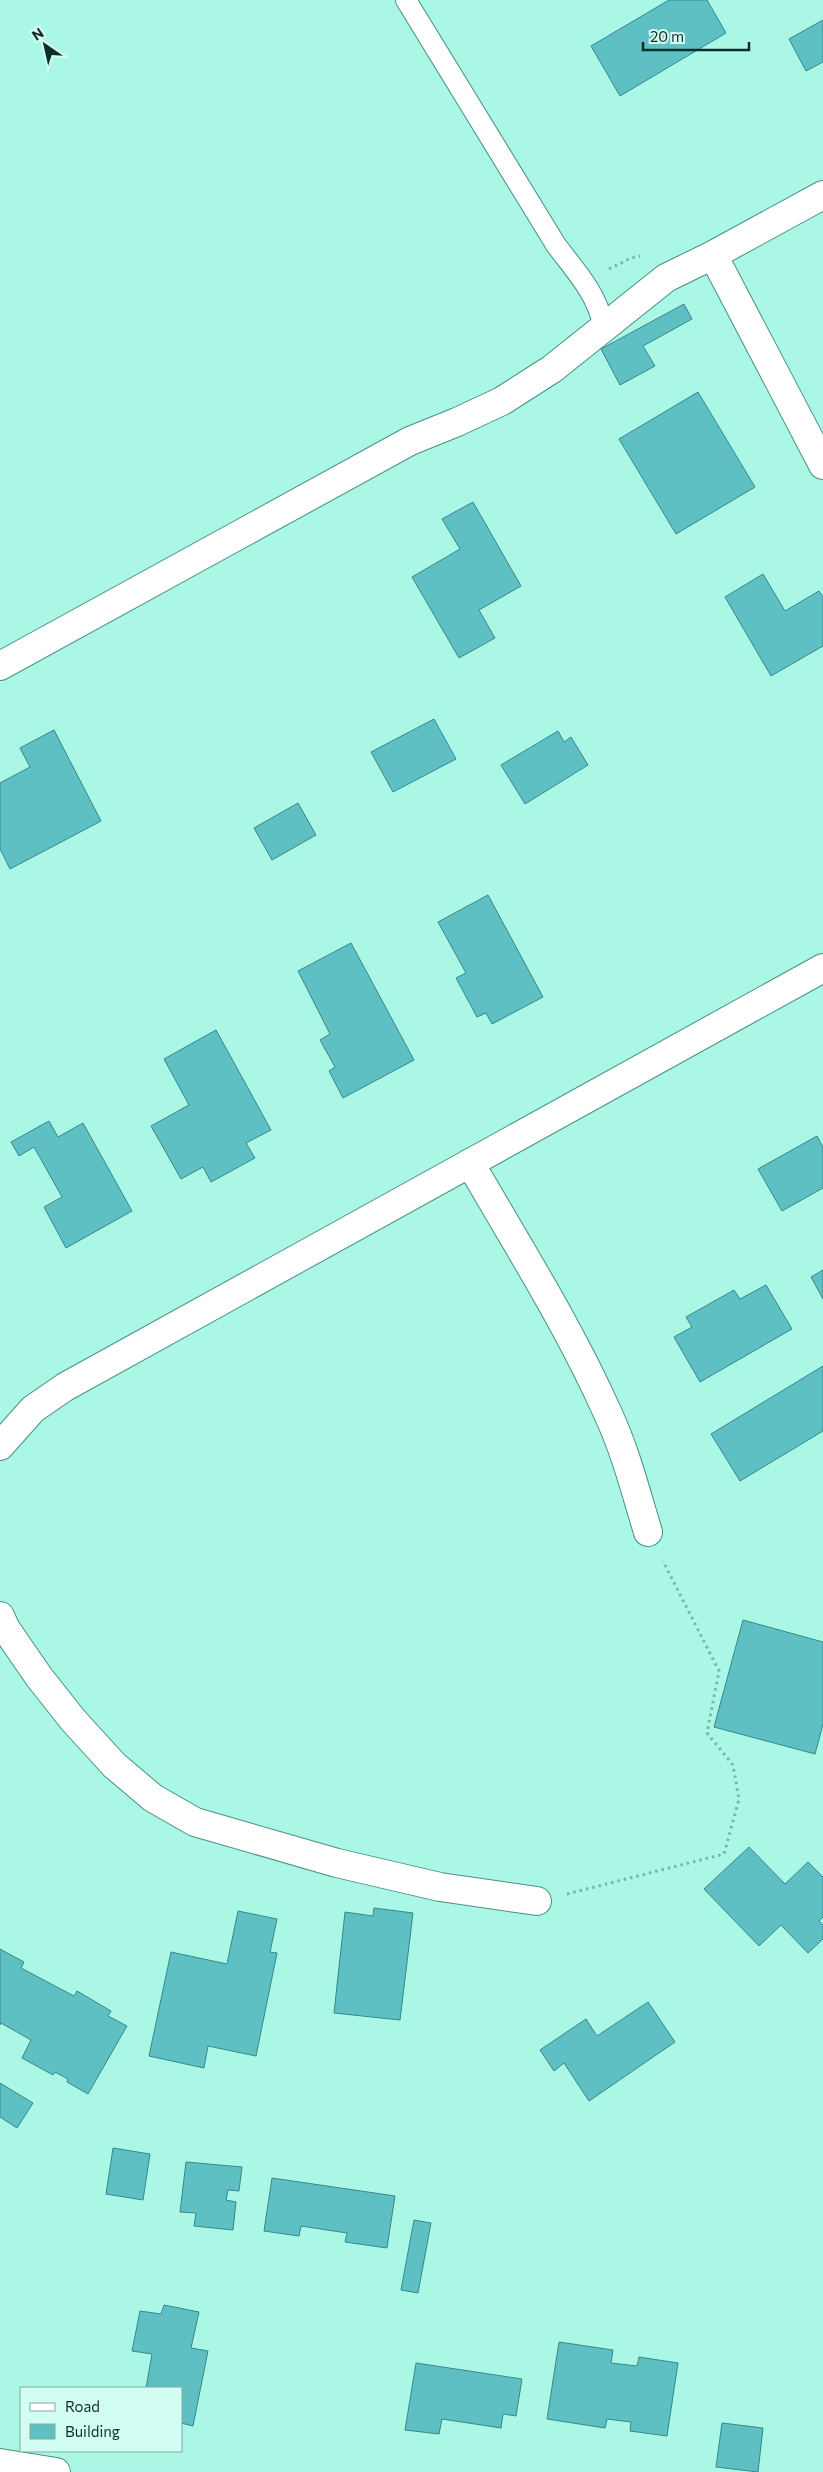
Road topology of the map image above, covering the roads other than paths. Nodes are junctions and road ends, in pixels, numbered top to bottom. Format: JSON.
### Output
{"nodes":[{"id":1,"x":406,"y":0,"type":"edge"},
{"id":2,"x":823,"y":195,"type":"edge"},
{"id":3,"x":713,"y":255,"type":"junction"},
{"id":4,"x":604,"y":327,"type":"junction"},
{"id":5,"x":823,"y":465,"type":"edge"},
{"id":6,"x":0,"y":666,"type":"edge"},
{"id":7,"x":823,"y":968,"type":"edge"},
{"id":8,"x":470,"y":1163,"type":"junction"},
{"id":9,"x":0,"y":1446,"type":"edge"},
{"id":10,"x":648,"y":1532,"type":"road end"},
{"id":11,"x":0,"y":1616,"type":"edge"},
{"id":12,"x":538,"y":1901,"type":"road end"},
{"id":13,"x":0,"y":2463,"type":"edge"},
{"id":14,"x":56,"y":2472,"type":"edge"}],
"edges":[{"from":1,"to":4,"type":"lane"},
{"from":2,"to":3,"type":"street"},
{"from":3,"to":4,"type":"street"},
{"from":3,"to":5,"type":"street"},
{"from":4,"to":6,"type":"street"},
{"from":7,"to":8,"type":"street"},
{"from":8,"to":9,"type":"street"},
{"from":8,"to":10,"type":"street"},
{"from":11,"to":12,"type":"street"},
{"from":13,"to":14,"type":"street"}]}
